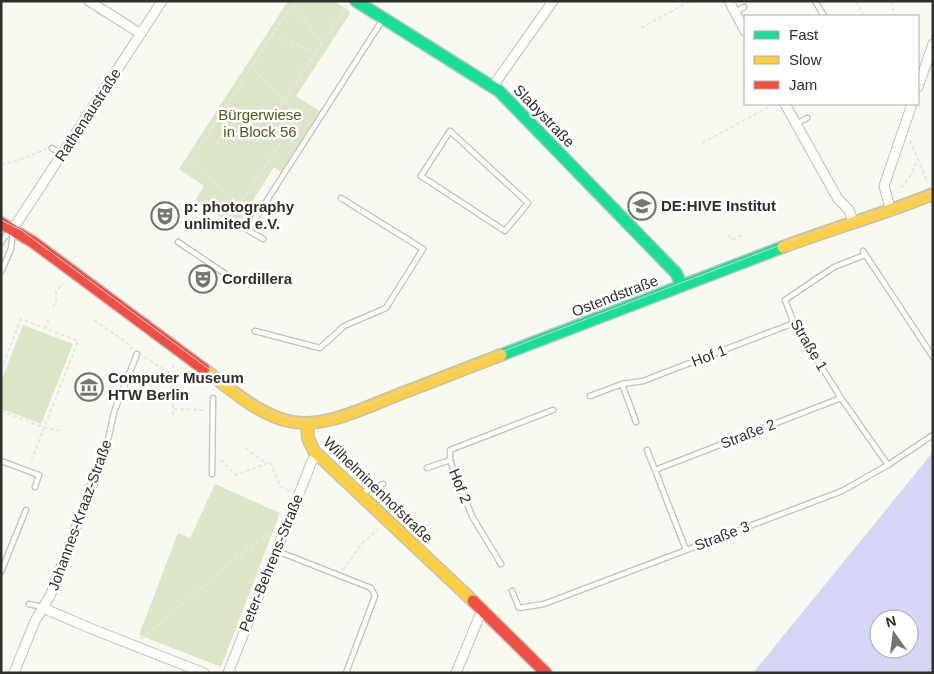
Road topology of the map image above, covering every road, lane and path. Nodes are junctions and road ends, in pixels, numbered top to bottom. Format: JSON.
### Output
{"nodes":[{"id":1,"x":89,"y":1,"type":"edge"},
{"id":2,"x":162,"y":1,"type":"edge"},
{"id":3,"x":349,"y":1,"type":"edge"},
{"id":4,"x":356,"y":1,"type":"edge"},
{"id":5,"x":554,"y":1,"type":"edge"},
{"id":6,"x":690,"y":1,"type":"edge"},
{"id":7,"x":729,"y":1,"type":"edge"},
{"id":8,"x":815,"y":1,"type":"edge"},
{"id":9,"x":856,"y":1,"type":"edge"},
{"id":10,"x":891,"y":1,"type":"edge"},
{"id":11,"x":295,"y":3,"type":"edge"},
{"id":12,"x":744,"y":7,"type":"dead end"},
{"id":13,"x":735,"y":12,"type":"junction"},
{"id":14,"x":823,"y":15,"type":"edge"},
{"id":15,"x":863,"y":15,"type":"edge"},
{"id":16,"x":892,"y":15,"type":"edge"},
{"id":17,"x":384,"y":18,"type":"junction"},
{"id":18,"x":641,"y":28,"type":"dead end"},
{"id":19,"x":744,"y":29,"type":"edge"},
{"id":20,"x":141,"y":34,"type":"junction"},
{"id":21,"x":272,"y":34,"type":"junction"},
{"id":22,"x":321,"y":44,"type":"junction"},
{"id":23,"x":933,"y":44,"type":"edge"},
{"id":24,"x":316,"y":52,"type":"junction"},
{"id":25,"x":251,"y":68,"type":"junction"},
{"id":26,"x":920,"y":75,"type":"edge"},
{"id":27,"x":492,"y":86,"type":"junction"},
{"id":28,"x":284,"y":100,"type":"junction"},
{"id":29,"x":281,"y":105,"type":"dead end"},
{"id":30,"x":772,"y":105,"type":"edge"},
{"id":31,"x":786,"y":105,"type":"edge"},
{"id":32,"x":912,"y":105,"type":"edge"},
{"id":33,"x":807,"y":118,"type":"dead end"},
{"id":34,"x":796,"y":124,"type":"junction"},
{"id":35,"x":910,"y":140,"type":"dead end"},
{"id":36,"x":702,"y":143,"type":"dead end"},
{"id":37,"x":52,"y":147,"type":"joint"},
{"id":38,"x":62,"y":154,"type":"junction"},
{"id":39,"x":918,"y":159,"type":"junction"},
{"id":40,"x":1,"y":165,"type":"edge"},
{"id":41,"x":901,"y":188,"type":"dead end"},
{"id":42,"x":930,"y":189,"type":"edge"},
{"id":43,"x":341,"y":198,"type":"dead end"},
{"id":44,"x":454,"y":198,"type":"joint"},
{"id":45,"x":240,"y":205,"type":"junction"},
{"id":46,"x":891,"y":211,"type":"junction"},
{"id":47,"x":228,"y":222,"type":"dead end"},
{"id":48,"x":852,"y":222,"type":"junction"},
{"id":49,"x":1,"y":223,"type":"edge"},
{"id":50,"x":13,"y":229,"type":"junction"},
{"id":51,"x":729,"y":235,"type":"dead end"},
{"id":52,"x":744,"y":235,"type":"dead end"},
{"id":53,"x":263,"y":239,"type":"dead end"},
{"id":54,"x":178,"y":242,"type":"dead end"},
{"id":55,"x":1,"y":244,"type":"edge"},
{"id":56,"x":1,"y":272,"type":"edge"},
{"id":57,"x":236,"y":281,"type":"dead end"},
{"id":58,"x":63,"y":283,"type":"dead end"},
{"id":59,"x":682,"y":286,"type":"junction"},
{"id":60,"x":53,"y":307,"type":"dead end"},
{"id":61,"x":49,"y":318,"type":"dead end"},
{"id":62,"x":94,"y":320,"type":"dead end"},
{"id":63,"x":794,"y":323,"type":"junction"},
{"id":64,"x":46,"y":329,"type":"junction"},
{"id":65,"x":255,"y":331,"type":"dead end"},
{"id":66,"x":136,"y":354,"type":"joint"},
{"id":67,"x":933,"y":357,"type":"edge"},
{"id":68,"x":149,"y":359,"type":"dead end"},
{"id":69,"x":173,"y":365,"type":"dead end"},
{"id":70,"x":1,"y":370,"type":"edge"},
{"id":71,"x":173,"y":375,"type":"junction"},
{"id":72,"x":622,"y":384,"type":"junction"},
{"id":73,"x":590,"y":396,"type":"dead end"},
{"id":74,"x":213,"y":398,"type":"dead end"},
{"id":75,"x":841,"y":398,"type":"junction"},
{"id":76,"x":173,"y":409,"type":"junction"},
{"id":77,"x":213,"y":410,"type":"junction"},
{"id":78,"x":553,"y":410,"type":"dead end"},
{"id":79,"x":1,"y":411,"type":"edge"},
{"id":80,"x":173,"y":415,"type":"dead end"},
{"id":81,"x":636,"y":422,"type":"dead end"},
{"id":82,"x":307,"y":423,"type":"junction"},
{"id":83,"x":45,"y":428,"type":"junction"},
{"id":84,"x":62,"y":431,"type":"dead end"},
{"id":85,"x":933,"y":435,"type":"edge"},
{"id":86,"x":245,"y":448,"type":"dead end"},
{"id":87,"x":106,"y":450,"type":"joint"},
{"id":88,"x":647,"y":450,"type":"dead end"},
{"id":89,"x":318,"y":454,"type":"junction"},
{"id":90,"x":450,"y":460,"type":"junction"},
{"id":91,"x":1,"y":461,"type":"edge"},
{"id":92,"x":213,"y":461,"type":"junction"},
{"id":93,"x":266,"y":463,"type":"junction"},
{"id":94,"x":888,"y":465,"type":"junction"},
{"id":95,"x":427,"y":468,"type":"dead end"},
{"id":96,"x":655,"y":470,"type":"junction"},
{"id":97,"x":28,"y":471,"type":"junction"},
{"id":98,"x":212,"y":474,"type":"dead end"},
{"id":99,"x":384,"y":484,"type":"dead end"},
{"id":100,"x":35,"y":487,"type":"dead end"},
{"id":101,"x":360,"y":493,"type":"junction"},
{"id":102,"x":298,"y":495,"type":"junction"},
{"id":103,"x":26,"y":510,"type":"dead end"},
{"id":104,"x":386,"y":519,"type":"junction"},
{"id":105,"x":282,"y":534,"type":"junction"},
{"id":106,"x":275,"y":550,"type":"junction"},
{"id":107,"x":686,"y":550,"type":"junction"},
{"id":108,"x":501,"y":564,"type":"dead end"},
{"id":109,"x":1,"y":572,"type":"edge"},
{"id":110,"x":339,"y":576,"type":"junction"},
{"id":111,"x":512,"y":591,"type":"dead end"},
{"id":112,"x":29,"y":604,"type":"dead end"},
{"id":113,"x":43,"y":608,"type":"junction"},
{"id":114,"x":482,"y":610,"type":"junction"},
{"id":115,"x":137,"y":647,"type":"junction"},
{"id":116,"x":14,"y":673,"type":"edge"},
{"id":117,"x":204,"y":673,"type":"edge"},
{"id":118,"x":228,"y":673,"type":"edge"},
{"id":119,"x":346,"y":673,"type":"edge"},
{"id":120,"x":456,"y":673,"type":"edge"},
{"id":121,"x":546,"y":673,"type":"edge"}],
"edges":[{"from":1,"to":20,"type":"street"},
{"from":2,"to":20,"type":"street","name":"Rathenaustraße"},
{"from":3,"to":22,"type":"path"},
{"from":4,"to":17,"type":"street","name":"Slabystraße"},
{"from":5,"to":27,"type":"street"},
{"from":6,"to":18,"type":"path"},
{"from":7,"to":13,"type":"street"},
{"from":8,"to":14,"type":"lane"},
{"from":9,"to":15,"type":"path"},
{"from":10,"to":16,"type":"path"},
{"from":11,"to":21,"type":"path"},
{"from":11,"to":22,"type":"path"},
{"from":12,"to":13,"type":"lane"},
{"from":13,"to":19,"type":"street"},
{"from":17,"to":27,"type":"street","name":"Slabystraße"},
{"from":17,"to":53,"type":"lane"},
{"from":20,"to":38,"type":"street","name":"Rathenaustraße"},
{"from":21,"to":24,"type":"path"},
{"from":21,"to":25,"type":"path"},
{"from":22,"to":24,"type":"path"},
{"from":23,"to":26,"type":"street"},
{"from":24,"to":28,"type":"path"},
{"from":25,"to":28,"type":"path"},
{"from":25,"to":45,"type":"path"},
{"from":27,"to":59,"type":"street","name":"Slabystraße"},
{"from":28,"to":29,"type":"path"},
{"from":28,"to":45,"type":"path"},
{"from":30,"to":36,"type":"path"},
{"from":31,"to":34,"type":"street"},
{"from":32,"to":46,"type":"street"},
{"from":33,"to":34,"type":"lane"},
{"from":34,"to":48,"type":"street"},
{"from":35,"to":39,"type":"path"},
{"from":37,"to":38,"type":"lane"},
{"from":37,"to":40,"type":"path"},
{"from":38,"to":50,"type":"street","name":"Rathenaustraße"},
{"from":39,"to":41,"type":"path"},
{"from":39,"to":42,"type":"path"},
{"from":42,"to":46,"type":"street","name":"Ostendstraße"},
{"from":43,"to":65,"type":"lane"},
{"from":44,"to":44,"type":"lane"},
{"from":45,"to":47,"type":"path"},
{"from":46,"to":48,"type":"street","name":"Ostendstraße"},
{"from":48,"to":59,"type":"street","name":"Ostendstraße"},
{"from":49,"to":50,"type":"street"},
{"from":50,"to":55,"type":"lane"},
{"from":50,"to":56,"type":"lane"},
{"from":50,"to":82,"type":"street"},
{"from":51,"to":52,"type":"path"},
{"from":54,"to":57,"type":"lane"},
{"from":58,"to":60,"type":"path"},
{"from":59,"to":82,"type":"street","name":"Ostendstraße"},
{"from":61,"to":64,"type":"path"},
{"from":62,"to":66,"type":"path"},
{"from":63,"to":67,"type":"lane","name":"Straße 1"},
{"from":63,"to":72,"type":"lane","name":"Hof 1"},
{"from":63,"to":75,"type":"lane","name":"Straße 1"},
{"from":64,"to":70,"type":"path"},
{"from":64,"to":83,"type":"path"},
{"from":66,"to":87,"type":"lane","name":"Johannes-Kraaz-Straße"},
{"from":68,"to":71,"type":"path"},
{"from":69,"to":71,"type":"path"},
{"from":71,"to":76,"type":"path"},
{"from":72,"to":73,"type":"lane","name":"Hof 1"},
{"from":72,"to":81,"type":"lane"},
{"from":74,"to":77,"type":"lane"},
{"from":75,"to":94,"type":"lane","name":"Straße 1"},
{"from":75,"to":96,"type":"lane","name":"Straße 2"},
{"from":76,"to":77,"type":"path"},
{"from":76,"to":80,"type":"path"},
{"from":77,"to":92,"type":"lane"},
{"from":78,"to":90,"type":"lane","name":"Hof 2"},
{"from":79,"to":83,"type":"path"},
{"from":82,"to":89,"type":"street","name":"Wilhelminenhofstraße"},
{"from":83,"to":84,"type":"path"},
{"from":83,"to":97,"type":"path"},
{"from":85,"to":94,"type":"lane","name":"Straße 3"},
{"from":86,"to":93,"type":"path"},
{"from":87,"to":113,"type":"street","name":"Johannes-Kraaz-Straße"},
{"from":88,"to":96,"type":"lane"},
{"from":89,"to":101,"type":"street","name":"Wilhelminenhofstraße"},
{"from":89,"to":102,"type":"street","name":"Peter-Behrens-Straße"},
{"from":90,"to":95,"type":"lane"},
{"from":90,"to":108,"type":"lane","name":"Hof 2"},
{"from":91,"to":97,"type":"lane"},
{"from":92,"to":93,"type":"path"},
{"from":92,"to":98,"type":"lane"},
{"from":93,"to":102,"type":"path"},
{"from":94,"to":107,"type":"lane","name":"Straße 3"},
{"from":96,"to":107,"type":"lane"},
{"from":97,"to":100,"type":"lane"},
{"from":99,"to":101,"type":"lane"},
{"from":101,"to":104,"type":"street","name":"Wilhelminenhofstraße"},
{"from":102,"to":105,"type":"street","name":"Peter-Behrens-Straße"},
{"from":103,"to":109,"type":"lane"},
{"from":104,"to":110,"type":"path"},
{"from":104,"to":114,"type":"street","name":"Wilhelminenhofstraße"},
{"from":105,"to":106,"type":"street","name":"Peter-Behrens-Straße"},
{"from":105,"to":115,"type":"path"},
{"from":106,"to":110,"type":"lane"},
{"from":106,"to":118,"type":"street","name":"Peter-Behrens-Straße"},
{"from":107,"to":111,"type":"lane","name":"Straße 3"},
{"from":110,"to":119,"type":"lane"},
{"from":112,"to":113,"type":"lane"},
{"from":113,"to":115,"type":"street"},
{"from":113,"to":116,"type":"street","name":"Johannes-Kraaz-Straße"},
{"from":114,"to":120,"type":"street"},
{"from":114,"to":121,"type":"street","name":"Wilhelminenhofstraße"},
{"from":115,"to":117,"type":"street"}]}
